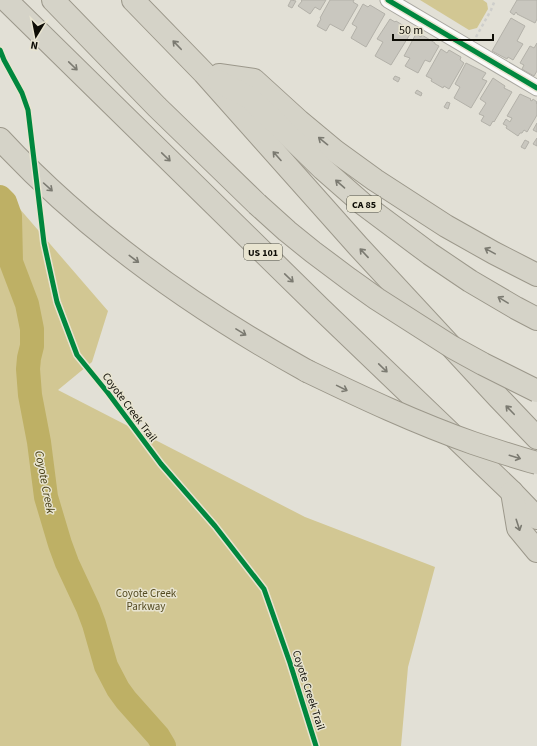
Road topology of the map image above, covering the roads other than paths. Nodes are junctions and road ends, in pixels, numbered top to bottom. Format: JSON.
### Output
{"nodes":[{"id":1,"x":53,"y":0,"type":"edge"},
{"id":2,"x":72,"y":0,"type":"edge"},
{"id":3,"x":133,"y":0,"type":"edge"},
{"id":4,"x":388,"y":0,"type":"edge"},
{"id":5,"x":11,"y":5,"type":"edge"},
{"id":6,"x":204,"y":73,"type":"junction"},
{"id":7,"x":537,"y":88,"type":"edge"},
{"id":8,"x":0,"y":139,"type":"edge"},
{"id":9,"x":262,"y":199,"type":"junction"},
{"id":10,"x":537,"y":275,"type":"edge"},
{"id":11,"x":537,"y":319,"type":"edge"},
{"id":12,"x":537,"y":375,"type":"edge"},
{"id":13,"x":537,"y":391,"type":"edge"},
{"id":14,"x":537,"y":438,"type":"edge"},
{"id":15,"x":537,"y":463,"type":"edge"},
{"id":16,"x":512,"y":492,"type":"junction"},
{"id":17,"x":537,"y":518,"type":"edge"},
{"id":18,"x":537,"y":551,"type":"edge"}],
"edges":[{"from":1,"to":9,"type":"highway"},
{"from":2,"to":9,"type":"highway"},
{"from":6,"to":3,"type":"highway","one_way":true},
{"from":4,"to":7,"type":"street"},
{"from":5,"to":16,"type":"highway","number":"US 101","one_way":true},
{"from":10,"to":6,"type":"highway","one_way":true},
{"from":11,"to":6,"type":"highway","number":"CA 85","one_way":true},
{"from":14,"to":6,"type":"highway","one_way":true},
{"from":8,"to":15,"type":"highway","one_way":true,"bridge":true},
{"from":9,"to":12,"type":"highway"},
{"from":9,"to":13,"type":"highway","bridge":true},
{"from":16,"to":17,"type":"highway","number":"US 101"},
{"from":16,"to":18,"type":"highway","one_way":true}]}
